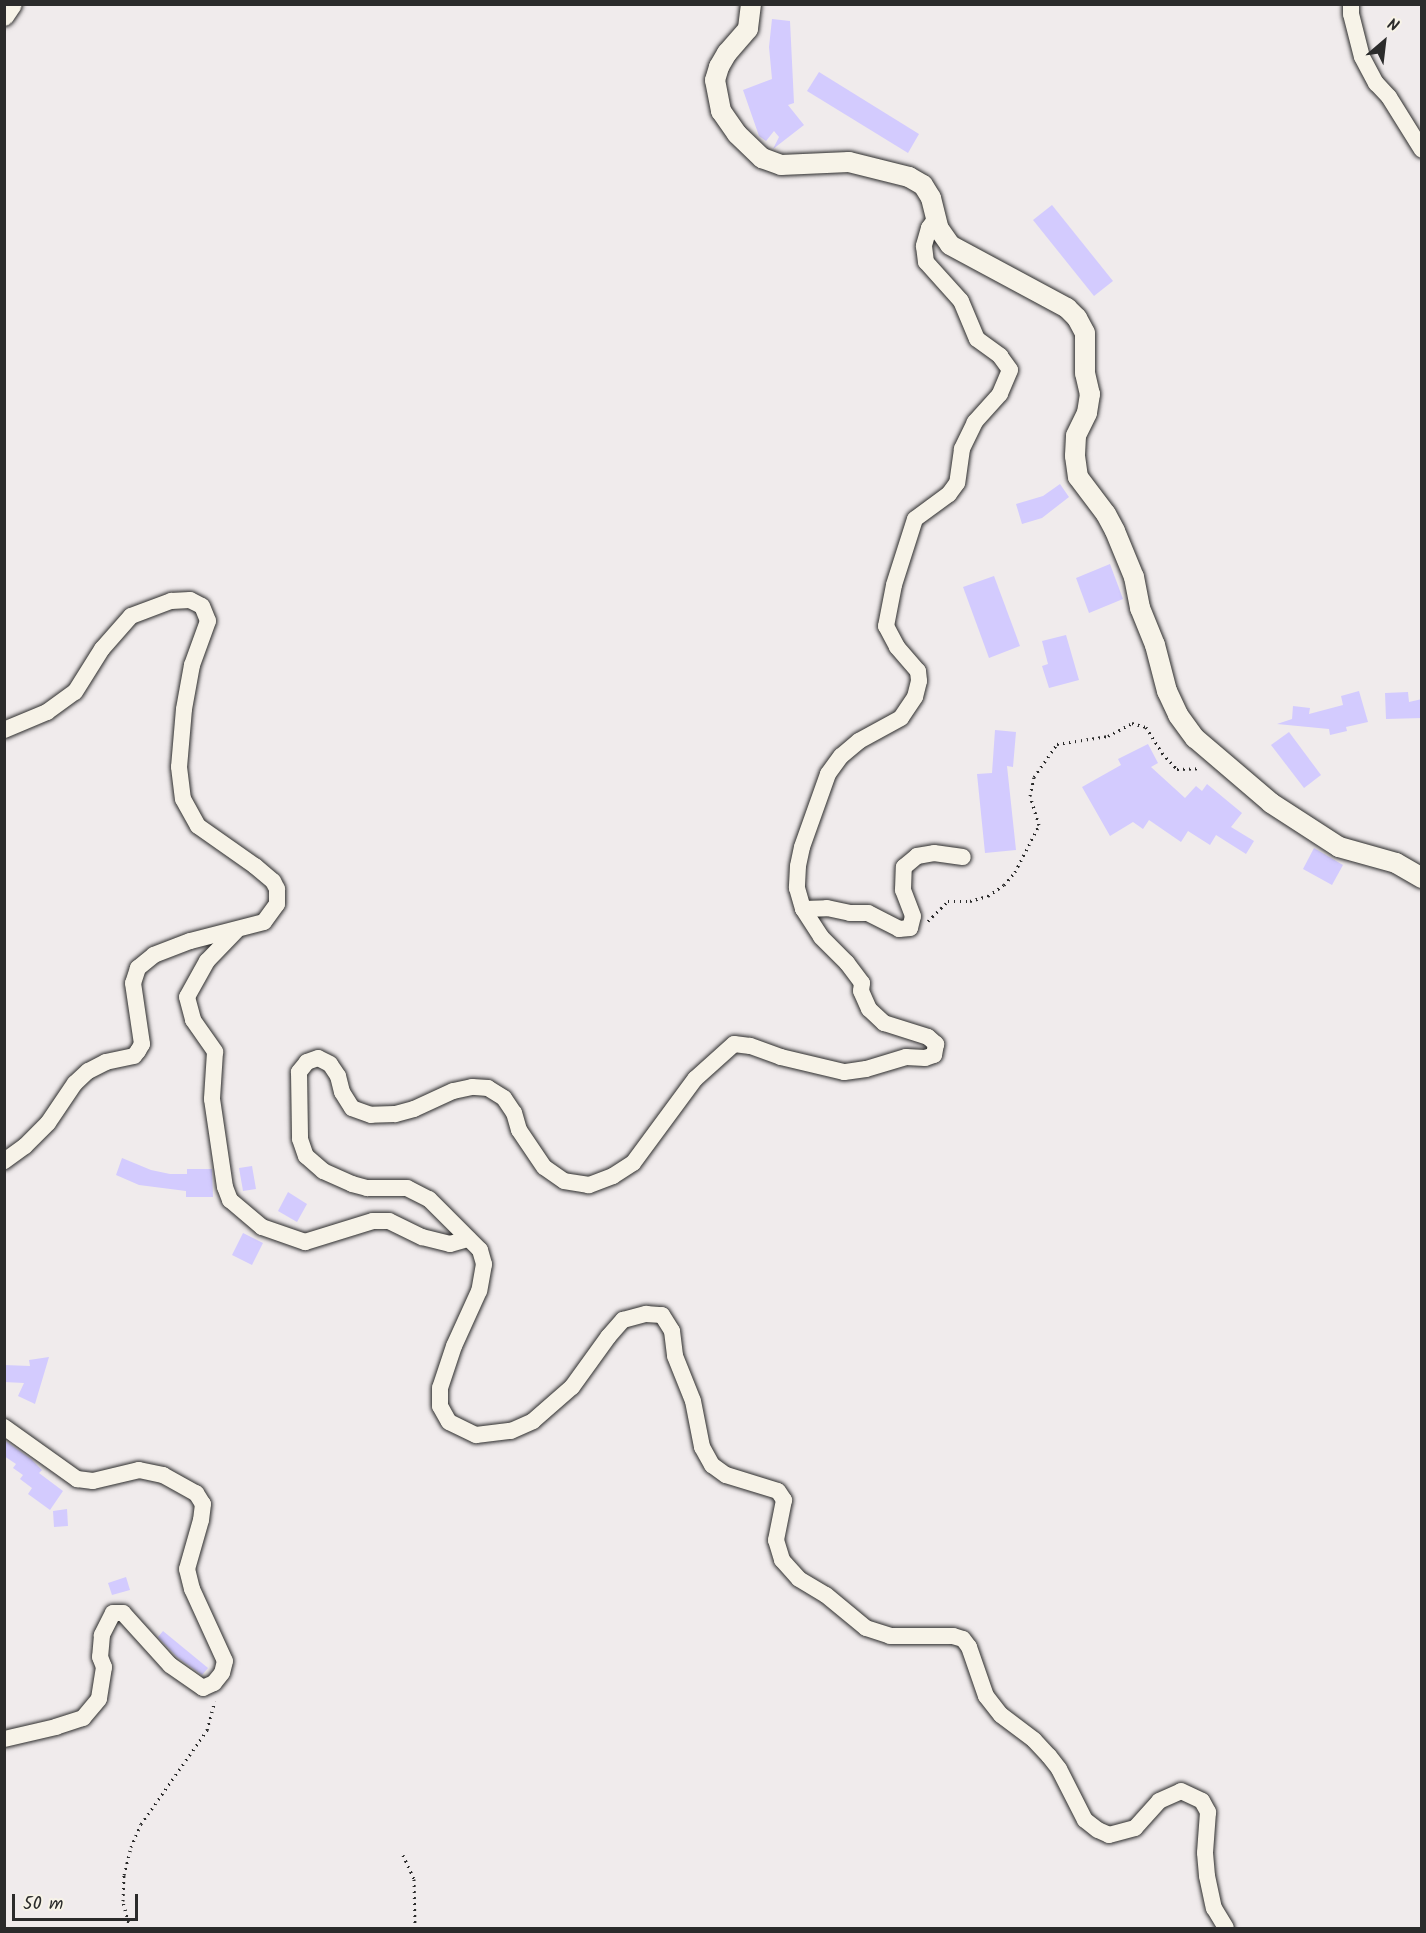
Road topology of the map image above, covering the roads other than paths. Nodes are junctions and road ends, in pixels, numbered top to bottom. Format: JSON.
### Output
{"nodes":[{"id":1,"x":12,"y":4,"type":"edge"},
{"id":2,"x":751,"y":4,"type":"edge"},
{"id":3,"x":1351,"y":4,"type":"edge"},
{"id":4,"x":4,"y":16,"type":"edge"},
{"id":5,"x":1422,"y":150,"type":"edge"},
{"id":6,"x":937,"y":217,"type":"junction"},
{"id":7,"x":4,"y":730,"type":"edge"},
{"id":8,"x":963,"y":857,"type":"dead end"},
{"id":9,"x":1422,"y":878,"type":"edge"},
{"id":10,"x":803,"y":909,"type":"junction"},
{"id":11,"x":237,"y":931,"type":"junction"},
{"id":12,"x":4,"y":1161,"type":"edge"},
{"id":13,"x":468,"y":1239,"type":"junction"},
{"id":14,"x":4,"y":1426,"type":"edge"},
{"id":15,"x":4,"y":1739,"type":"edge"},
{"id":16,"x":1226,"y":1929,"type":"edge"}],
"edges":[{"from":1,"to":4,"type":"street"},
{"from":2,"to":6,"type":"street"},
{"from":3,"to":5,"type":"street"},
{"from":6,"to":9,"type":"street"},
{"from":6,"to":10,"type":"street"},
{"from":7,"to":11,"type":"street"},
{"from":8,"to":10,"type":"street"},
{"from":10,"to":13,"type":"street"},
{"from":11,"to":12,"type":"street"},
{"from":11,"to":13,"type":"street"},
{"from":13,"to":16,"type":"street"},
{"from":14,"to":15,"type":"street"}]}
